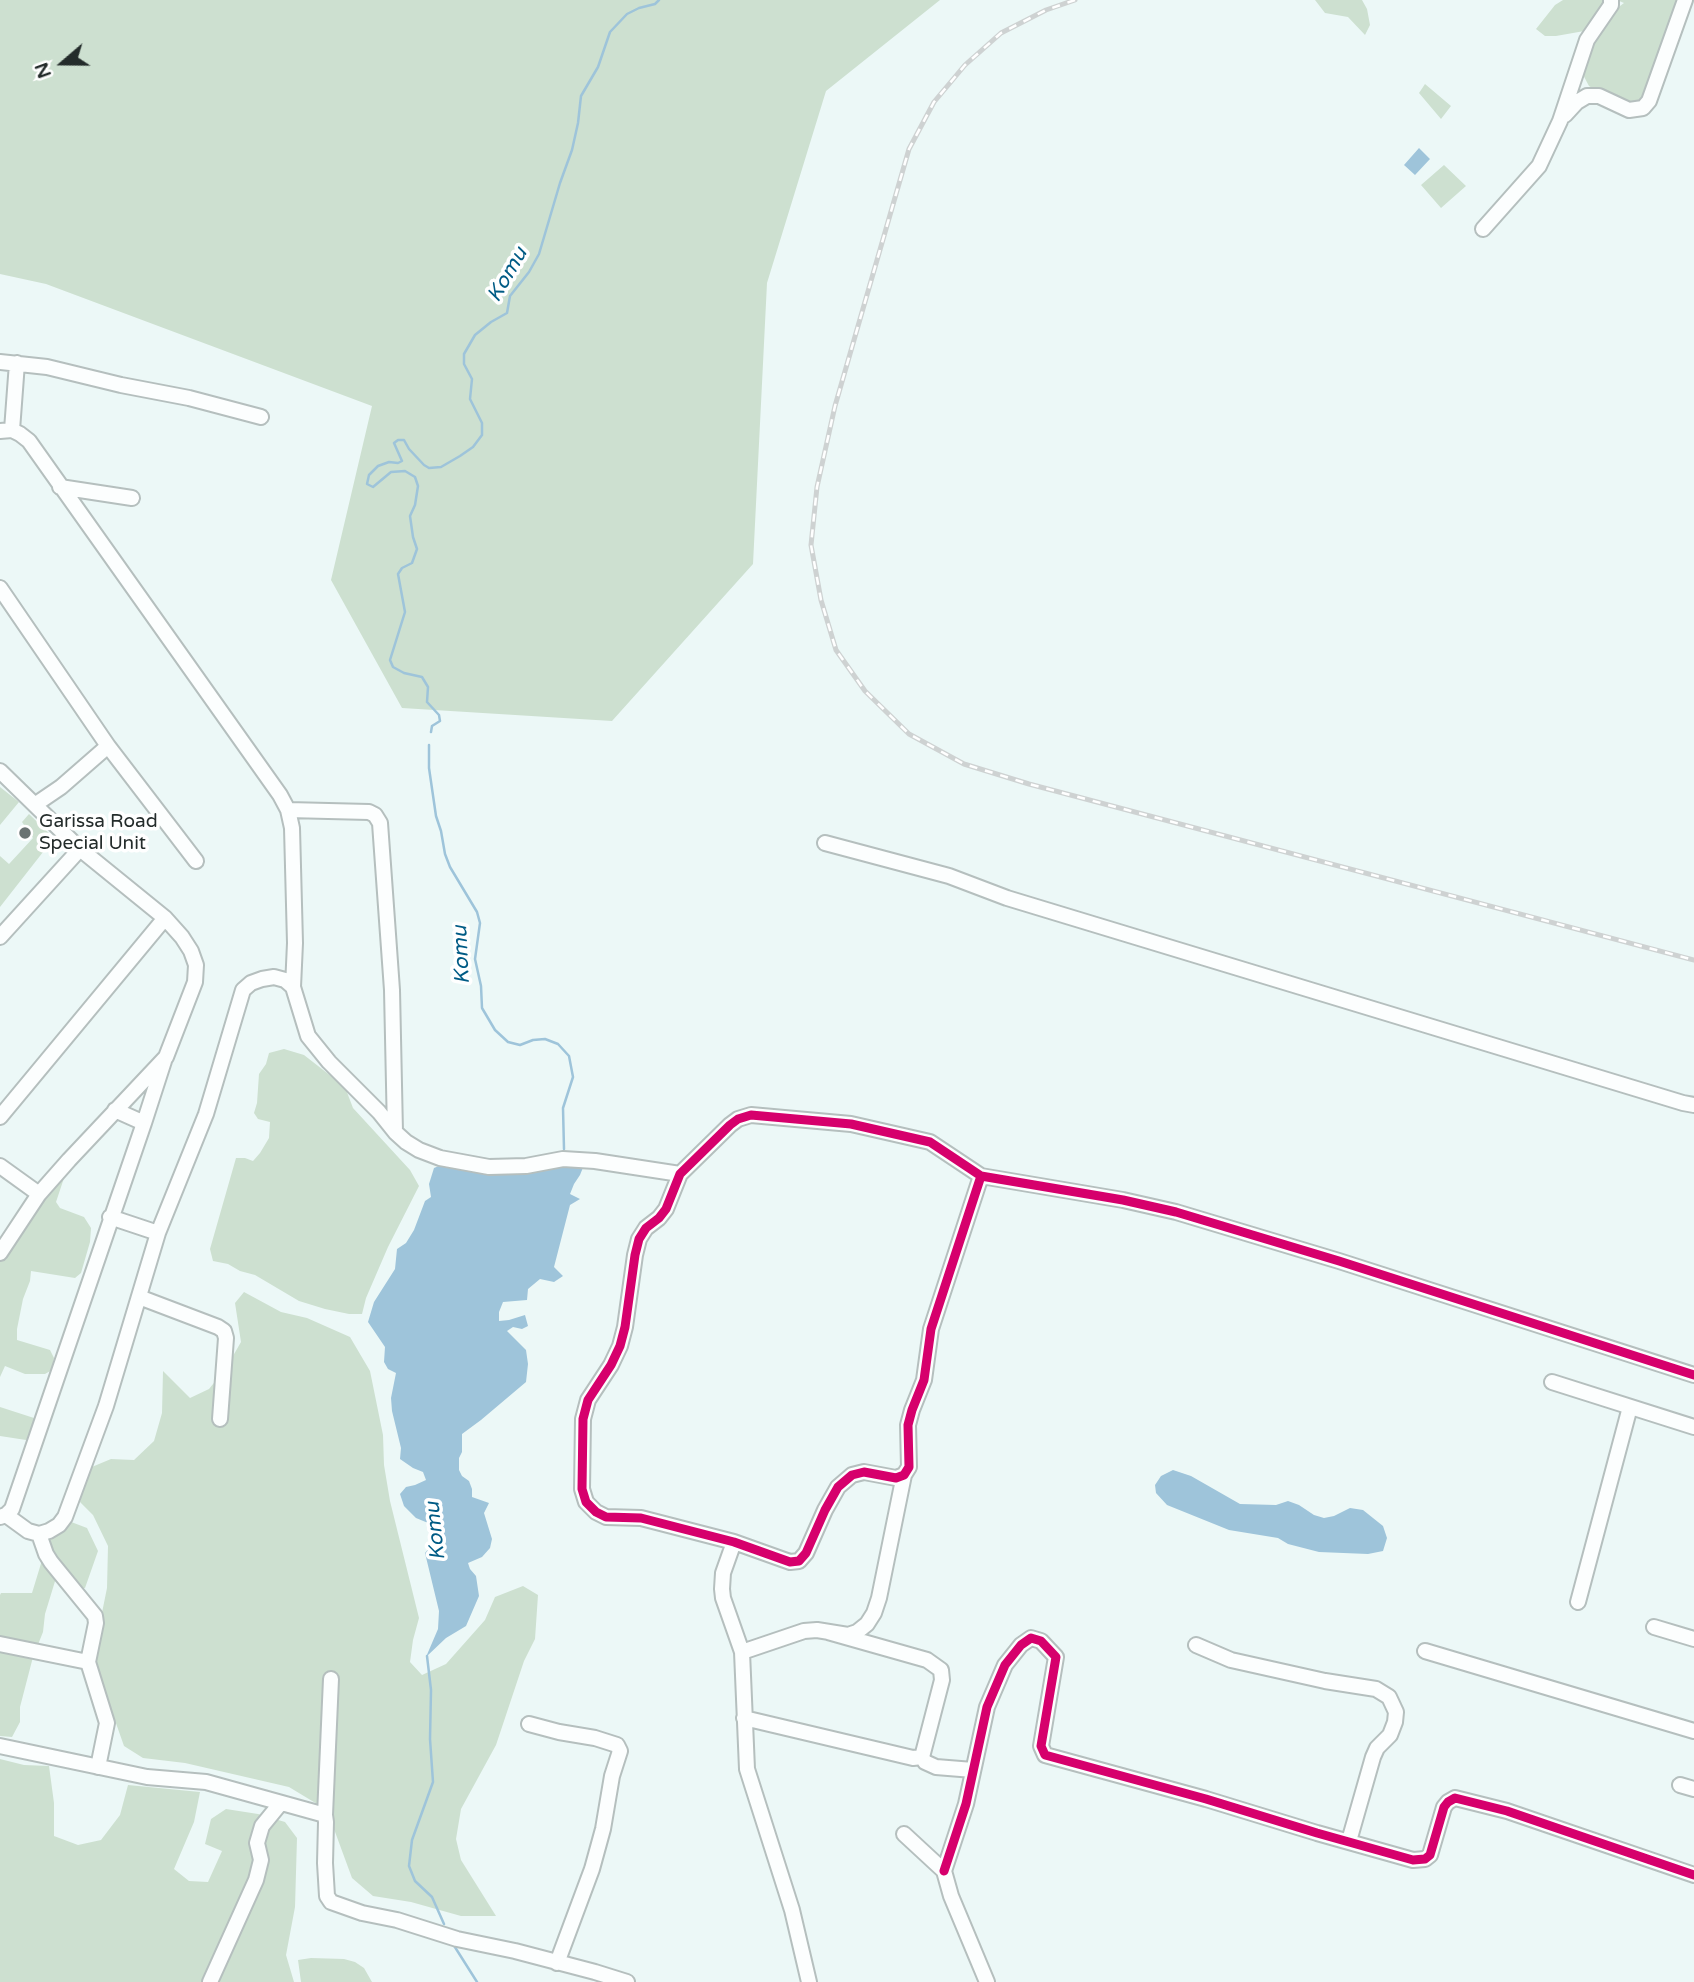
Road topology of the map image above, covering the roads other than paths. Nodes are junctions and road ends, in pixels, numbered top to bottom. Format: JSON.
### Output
{"nodes":[{"id":1,"x":1611,"y":0,"type":"edge"},
{"id":2,"x":1685,"y":0,"type":"edge"},
{"id":3,"x":1577,"y":72,"type":"junction"},
{"id":4,"x":1599,"y":96,"type":"junction"},
{"id":5,"x":1560,"y":121,"type":"junction"},
{"id":6,"x":1483,"y":229,"type":"dead end"},
{"id":7,"x":0,"y":362,"type":"edge"},
{"id":8,"x":17,"y":363,"type":"junction"},
{"id":9,"x":261,"y":417,"type":"dead end"},
{"id":10,"x":6,"y":431,"type":"edge"},
{"id":11,"x":60,"y":487,"type":"junction"},
{"id":12,"x":132,"y":498,"type":"dead end"},
{"id":13,"x":0,"y":589,"type":"edge"},
{"id":14,"x":108,"y":746,"type":"junction"},
{"id":15,"x":0,"y":771,"type":"edge"},
{"id":16,"x":36,"y":804,"type":"junction"},
{"id":17,"x":288,"y":810,"type":"junction"},
{"id":18,"x":825,"y":843,"type":"dead end"},
{"id":19,"x":80,"y":849,"type":"junction"},
{"id":20,"x":196,"y":861,"type":"dead end"},
{"id":21,"x":165,"y":918,"type":"junction"},
{"id":22,"x":0,"y":937,"type":"edge"},
{"id":23,"x":293,"y":986,"type":"junction"},
{"id":24,"x":166,"y":1057,"type":"junction"},
{"id":25,"x":1694,"y":1105,"type":"edge"},
{"id":26,"x":115,"y":1111,"type":"junction"},
{"id":27,"x":0,"y":1117,"type":"edge"},
{"id":28,"x":144,"y":1123,"type":"junction"},
{"id":29,"x":395,"y":1132,"type":"junction"},
{"id":30,"x":0,"y":1166,"type":"edge"},
{"id":31,"x":680,"y":1174,"type":"junction"},
{"id":32,"x":981,"y":1176,"type":"junction"},
{"id":33,"x":39,"y":1194,"type":"junction"},
{"id":34,"x":110,"y":1217,"type":"junction"},
{"id":35,"x":158,"y":1233,"type":"junction"},
{"id":36,"x":0,"y":1253,"type":"edge"},
{"id":37,"x":139,"y":1297,"type":"junction"},
{"id":38,"x":1694,"y":1375,"type":"edge"},
{"id":39,"x":1552,"y":1382,"type":"dead end"},
{"id":40,"x":1630,"y":1407,"type":"junction"},
{"id":41,"x":220,"y":1419,"type":"dead end"},
{"id":42,"x":1694,"y":1427,"type":"edge"},
{"id":43,"x":904,"y":1475,"type":"junction"},
{"id":44,"x":3,"y":1516,"type":"edge"},
{"id":45,"x":39,"y":1534,"type":"junction"},
{"id":46,"x":734,"y":1542,"type":"junction"},
{"id":47,"x":1578,"y":1602,"type":"dead end"},
{"id":48,"x":1654,"y":1627,"type":"dead end"},
{"id":49,"x":828,"y":1632,"type":"junction"},
{"id":50,"x":1694,"y":1639,"type":"edge"},
{"id":51,"x":0,"y":1644,"type":"edge"},
{"id":52,"x":1196,"y":1645,"type":"dead end"},
{"id":53,"x":1425,"y":1651,"type":"dead end"},
{"id":54,"x":742,"y":1652,"type":"junction"},
{"id":55,"x":88,"y":1662,"type":"junction"},
{"id":56,"x":331,"y":1679,"type":"dead end"},
{"id":57,"x":744,"y":1718,"type":"junction"},
{"id":58,"x":528,"y":1724,"type":"dead end"},
{"id":59,"x":1694,"y":1731,"type":"edge"},
{"id":60,"x":0,"y":1746,"type":"edge"},
{"id":61,"x":922,"y":1757,"type":"junction"},
{"id":62,"x":98,"y":1767,"type":"junction"},
{"id":63,"x":973,"y":1770,"type":"junction"},
{"id":64,"x":281,"y":1804,"type":"junction"},
{"id":65,"x":325,"y":1815,"type":"junction"},
{"id":66,"x":904,"y":1834,"type":"dead end"},
{"id":67,"x":1349,"y":1841,"type":"junction"},
{"id":68,"x":944,"y":1871,"type":"junction"},
{"id":69,"x":1694,"y":1875,"type":"edge"},
{"id":70,"x":557,"y":1963,"type":"junction"},
{"id":71,"x":210,"y":1982,"type":"edge"},
{"id":72,"x":627,"y":1982,"type":"edge"},
{"id":73,"x":809,"y":1982,"type":"edge"},
{"id":74,"x":987,"y":1982,"type":"edge"}],
"edges":[{"from":1,"to":3,"type":"street"},
{"from":2,"to":4,"type":"street"},
{"from":3,"to":4,"type":"street"},
{"from":3,"to":5,"type":"street"},
{"from":4,"to":5,"type":"street"},
{"from":5,"to":6,"type":"street"},
{"from":7,"to":8,"type":"street"},
{"from":8,"to":9,"type":"street"},
{"from":8,"to":10,"type":"street"},
{"from":10,"to":11,"type":"street"},
{"from":11,"to":12,"type":"street"},
{"from":11,"to":17,"type":"street"},
{"from":13,"to":14,"type":"street"},
{"from":14,"to":16,"type":"street"},
{"from":14,"to":20,"type":"street"},
{"from":15,"to":16,"type":"street"},
{"from":16,"to":19,"type":"street"},
{"from":17,"to":23,"type":"street"},
{"from":17,"to":29,"type":"street"},
{"from":18,"to":25,"type":"street"},
{"from":19,"to":21,"type":"street"},
{"from":19,"to":22,"type":"street"},
{"from":21,"to":24,"type":"street"},
{"from":21,"to":27,"type":"street"},
{"from":23,"to":29,"type":"street"},
{"from":23,"to":35,"type":"street"},
{"from":24,"to":26,"type":"street"},
{"from":24,"to":28,"type":"street"},
{"from":26,"to":28,"type":"street"},
{"from":26,"to":33,"type":"street"},
{"from":28,"to":34,"type":"street"},
{"from":29,"to":31,"type":"street"},
{"from":30,"to":33,"type":"street"},
{"from":31,"to":32,"type":"street"},
{"from":31,"to":46,"type":"street"},
{"from":32,"to":38,"type":"street"},
{"from":32,"to":43,"type":"street"},
{"from":33,"to":36,"type":"street"},
{"from":34,"to":35,"type":"street"},
{"from":34,"to":44,"type":"street"},
{"from":35,"to":37,"type":"street"},
{"from":37,"to":41,"type":"street"},
{"from":37,"to":45,"type":"street"},
{"from":39,"to":40,"type":"street"},
{"from":40,"to":42,"type":"street"},
{"from":40,"to":47,"type":"street"},
{"from":43,"to":46,"type":"street"},
{"from":43,"to":49,"type":"street"},
{"from":44,"to":45,"type":"street"},
{"from":45,"to":55,"type":"street"},
{"from":46,"to":54,"type":"street"},
{"from":48,"to":50,"type":"street"},
{"from":49,"to":54,"type":"street"},
{"from":49,"to":61,"type":"street"},
{"from":51,"to":55,"type":"street"},
{"from":52,"to":67,"type":"street"},
{"from":53,"to":59,"type":"street"},
{"from":54,"to":57,"type":"street"},
{"from":55,"to":62,"type":"street"},
{"from":56,"to":65,"type":"street"},
{"from":57,"to":61,"type":"street"},
{"from":57,"to":73,"type":"street"},
{"from":58,"to":70,"type":"street"},
{"from":60,"to":62,"type":"street"},
{"from":61,"to":63,"type":"street"},
{"from":62,"to":64,"type":"street"},
{"from":63,"to":67,"type":"street"},
{"from":63,"to":68,"type":"street"},
{"from":64,"to":65,"type":"street"},
{"from":64,"to":71,"type":"street"},
{"from":65,"to":70,"type":"street"},
{"from":66,"to":68,"type":"street"},
{"from":67,"to":69,"type":"street"},
{"from":68,"to":74,"type":"street"},
{"from":70,"to":72,"type":"street"}]}
